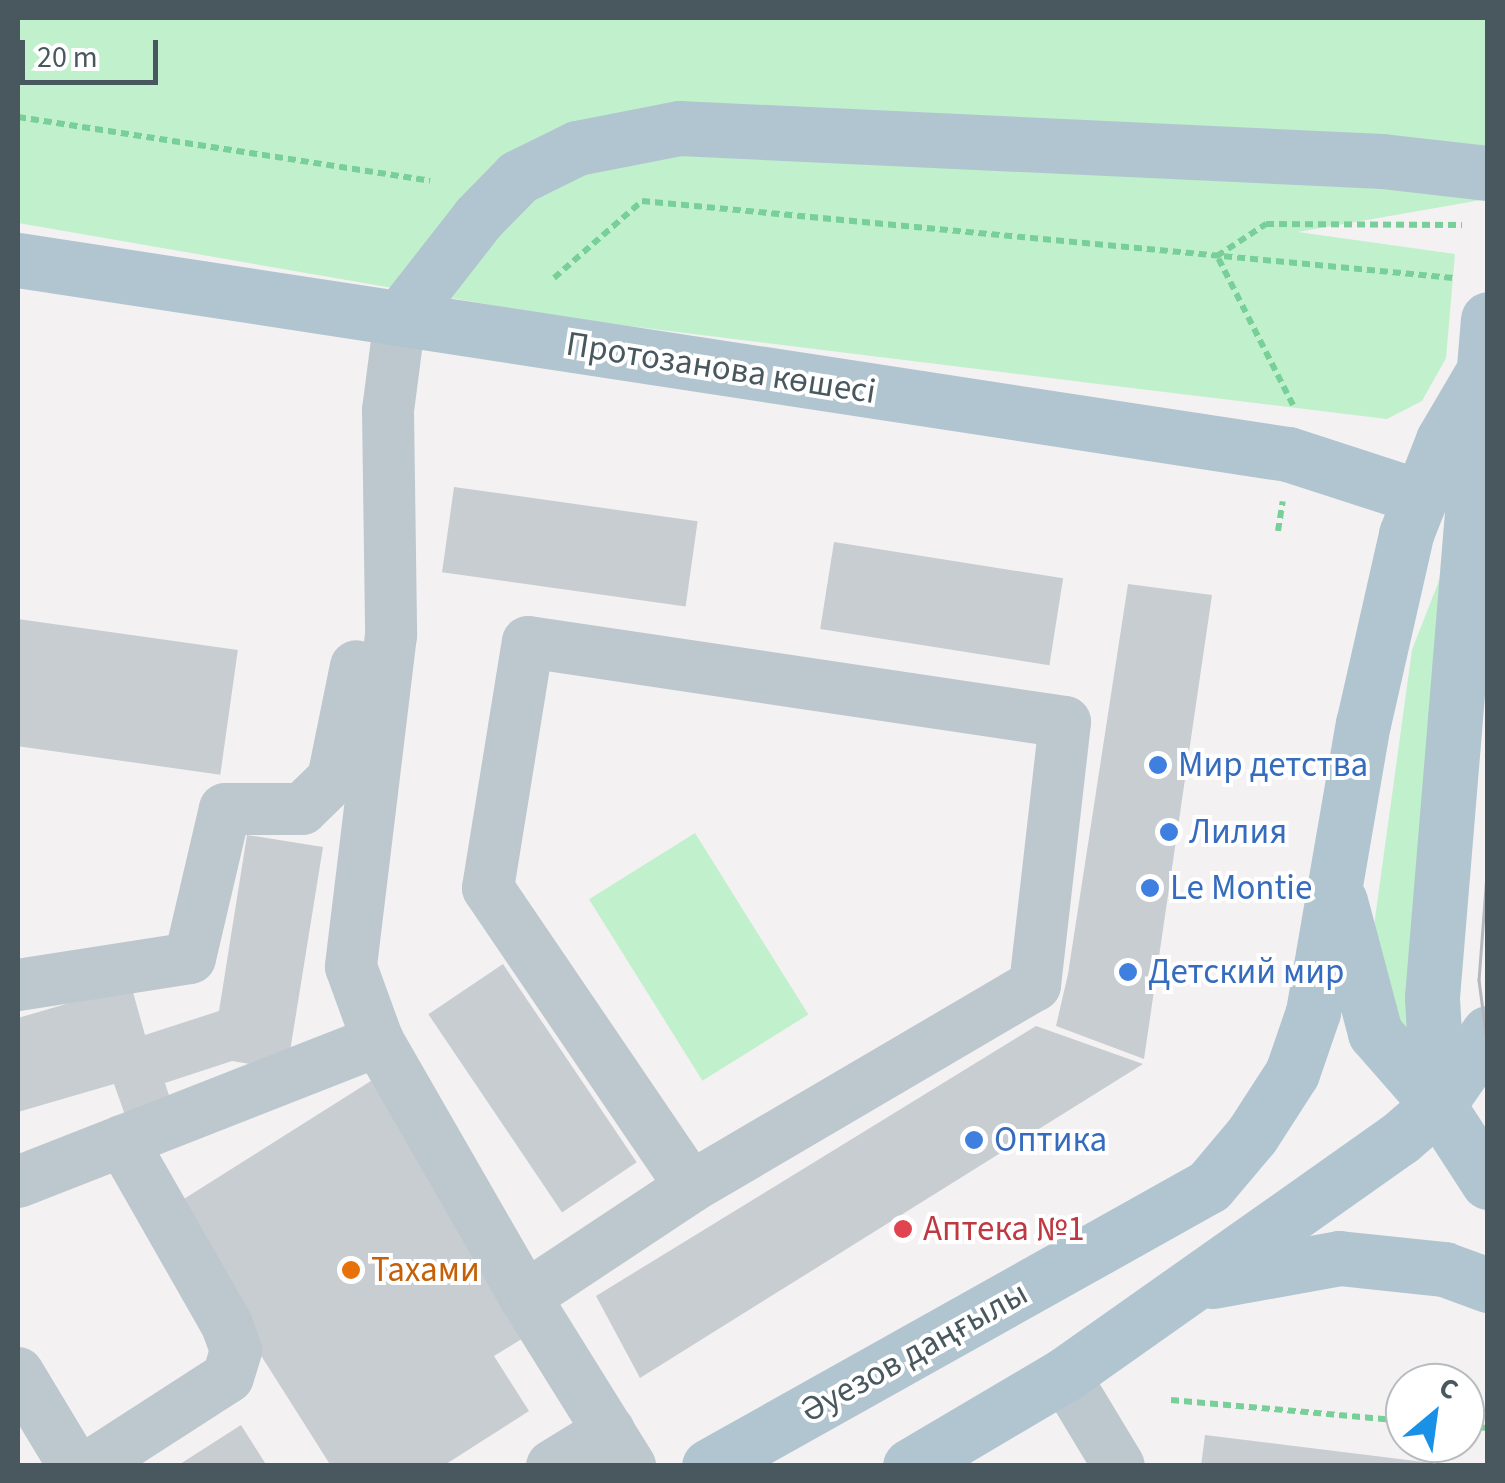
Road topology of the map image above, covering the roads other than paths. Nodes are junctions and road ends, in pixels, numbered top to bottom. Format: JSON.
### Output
{"nodes":[{"id":1,"x":1488,"y":173,"type":"edge"},
{"id":2,"x":18,"y":260,"type":"edge"},
{"id":3,"x":400,"y":318,"type":"junction"},
{"id":4,"x":1475,"y":322,"type":"edge"},
{"id":5,"x":1420,"y":496,"type":"junction"},
{"id":6,"x":390,"y":556,"type":"junction"},
{"id":7,"x":1336,"y":884,"type":"junction"},
{"id":8,"x":18,"y":985,"type":"edge"},
{"id":9,"x":1488,"y":1033,"type":"edge"},
{"id":10,"x":378,"y":1040,"type":"junction"},
{"id":11,"x":1463,"y":1099,"type":"edge"},
{"id":12,"x":122,"y":1141,"type":"junction"},
{"id":13,"x":18,"y":1182,"type":"edge"},
{"id":14,"x":1488,"y":1182,"type":"edge"},
{"id":15,"x":691,"y":1187,"type":"junction"},
{"id":16,"x":1196,"y":1284,"type":"junction"},
{"id":17,"x":1488,"y":1285,"type":"edge"},
{"id":18,"x":525,"y":1297,"type":"junction"},
{"id":19,"x":18,"y":1373,"type":"edge"},
{"id":20,"x":1064,"y":1375,"type":"junction"},
{"id":21,"x":619,"y":1448,"type":"edge"},
{"id":22,"x":74,"y":1466,"type":"edge"},
{"id":23,"x":90,"y":1466,"type":"edge"},
{"id":24,"x":552,"y":1466,"type":"edge"},
{"id":25,"x":709,"y":1466,"type":"edge"},
{"id":26,"x":910,"y":1466,"type":"edge"},
{"id":27,"x":1119,"y":1466,"type":"edge"}],
"edges":[{"from":1,"to":3,"type":"main road"},
{"from":2,"to":3,"type":"main road","name":"Протозанова көшесі"},
{"from":3,"to":5,"type":"main road","name":"Протозанова көшесі"},
{"from":3,"to":6,"type":"lane"},
{"from":4,"to":5,"type":"main road","name":"Әуезов даңғылы"},
{"from":4,"to":11,"type":"main road"},
{"from":5,"to":7,"type":"main road","name":"Әуезов даңғылы"},
{"from":6,"to":8,"type":"lane"},
{"from":6,"to":10,"type":"lane"},
{"from":7,"to":11,"type":"main road"},
{"from":7,"to":25,"type":"main road","name":"Әуезов даңғылы"},
{"from":9,"to":11,"type":"main road"},
{"from":10,"to":12,"type":"lane"},
{"from":10,"to":18,"type":"lane"},
{"from":11,"to":14,"type":"main road"},
{"from":11,"to":16,"type":"main road"},
{"from":12,"to":13,"type":"lane"},
{"from":12,"to":23,"type":"lane"},
{"from":15,"to":15,"type":"lane"},
{"from":15,"to":18,"type":"lane"},
{"from":16,"to":17,"type":"main road"},
{"from":16,"to":20,"type":"main road"},
{"from":18,"to":21,"type":"lane"},
{"from":19,"to":22,"type":"lane"},
{"from":20,"to":26,"type":"main road"},
{"from":20,"to":27,"type":"lane"},
{"from":21,"to":24,"type":"lane"}]}
